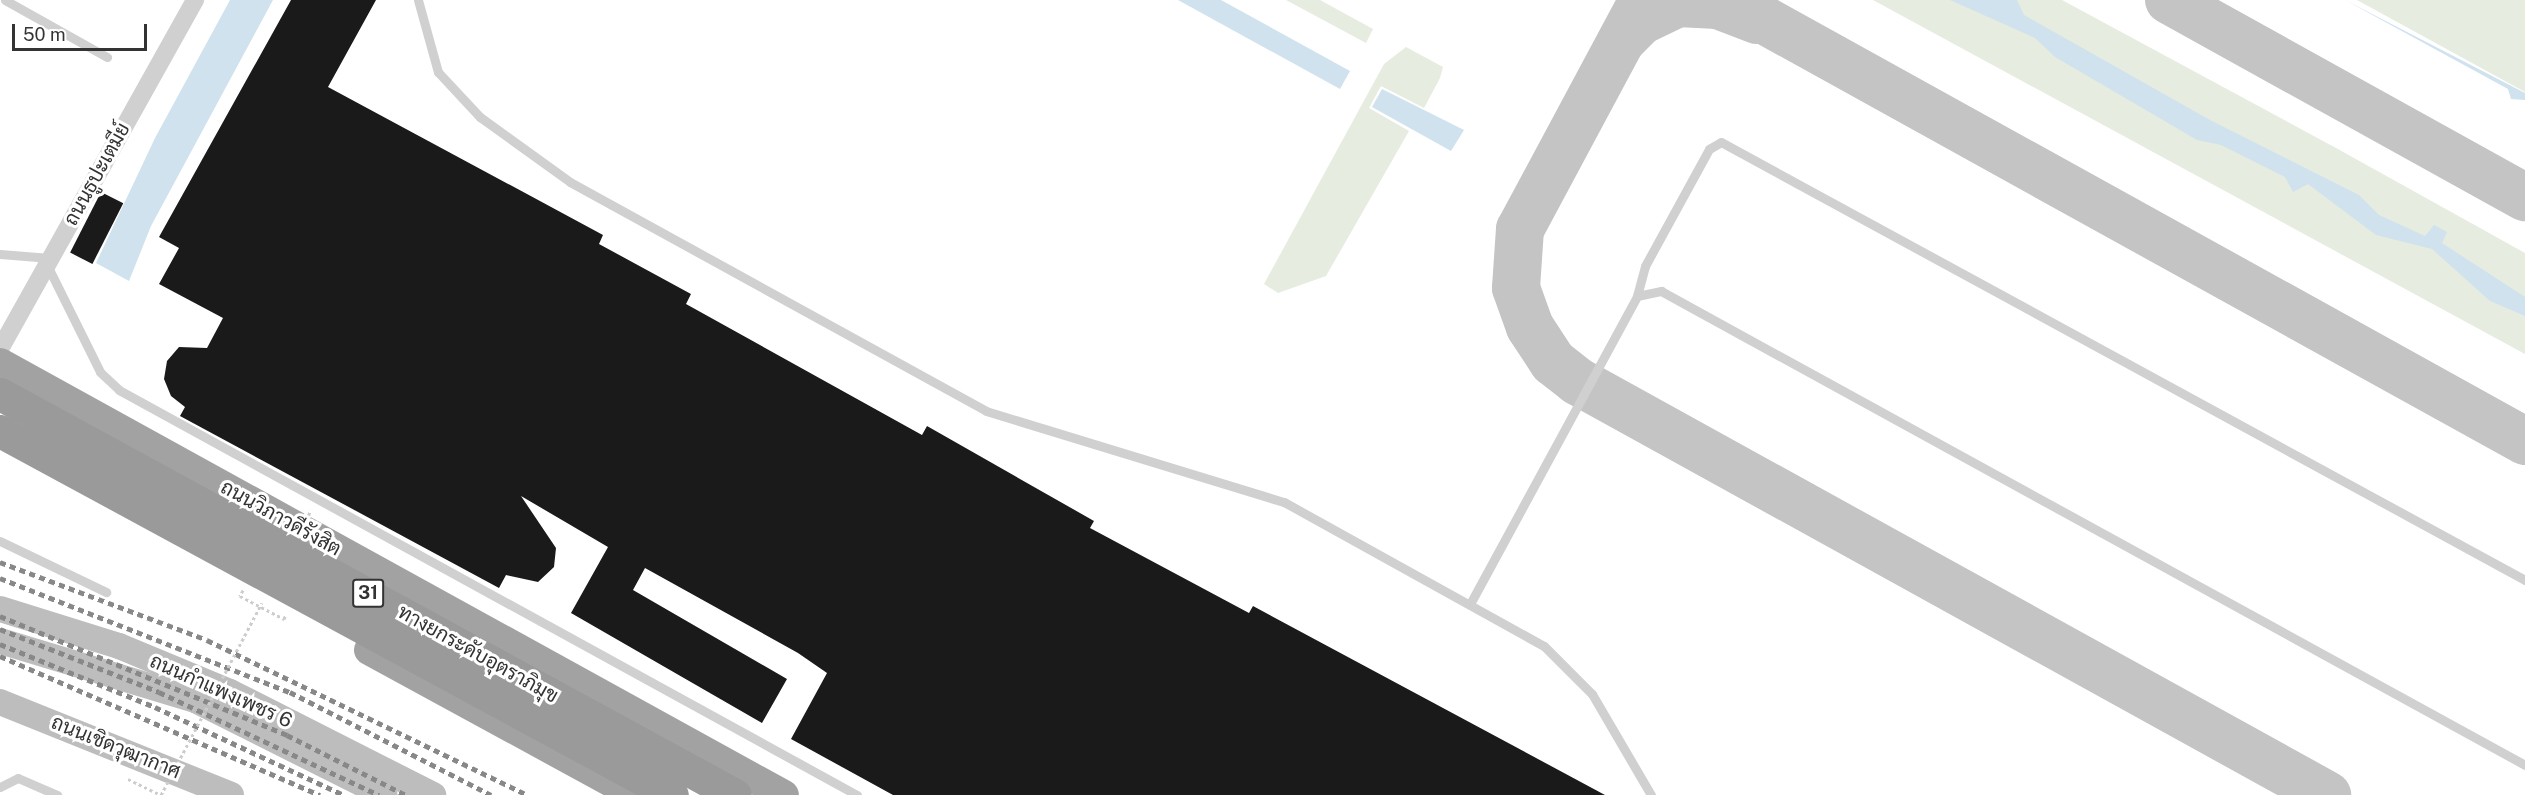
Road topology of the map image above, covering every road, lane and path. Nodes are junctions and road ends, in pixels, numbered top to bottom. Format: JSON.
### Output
{"nodes":[{"id":1,"x":5,"y":0,"type":"edge"},
{"id":2,"x":195,"y":0,"type":"edge"},
{"id":3,"x":418,"y":0,"type":"edge"},
{"id":4,"x":107,"y":57,"type":"dead end"},
{"id":5,"x":0,"y":254,"type":"edge"},
{"id":6,"x":48,"y":262,"type":"junction"},
{"id":7,"x":1637,"y":296,"type":"junction"},
{"id":8,"x":0,"y":349,"type":"edge"},
{"id":9,"x":0,"y":363,"type":"edge"},
{"id":10,"x":0,"y":394,"type":"edge"},
{"id":11,"x":0,"y":431,"type":"edge"},
{"id":12,"x":0,"y":449,"type":"edge"},
{"id":13,"x":311,"y":510,"type":"dead end"},
{"id":14,"x":296,"y":539,"type":"dead end"},
{"id":15,"x":0,"y":541,"type":"edge"},
{"id":16,"x":2525,"y":580,"type":"edge"},
{"id":17,"x":106,"y":592,"type":"dead end"},
{"id":18,"x":240,"y":596,"type":"dead end"},
{"id":19,"x":266,"y":597,"type":"dead end"},
{"id":20,"x":1470,"y":604,"type":"junction"},
{"id":21,"x":260,"y":607,"type":"junction"},
{"id":22,"x":0,"y":609,"type":"edge"},
{"id":23,"x":284,"y":619,"type":"dead end"},
{"id":24,"x":0,"y":641,"type":"edge"},
{"id":25,"x":0,"y":702,"type":"edge"},
{"id":26,"x":2525,"y":765,"type":"edge"},
{"id":27,"x":123,"y":777,"type":"dead end"},
{"id":28,"x":0,"y":787,"type":"edge"},
{"id":29,"x":217,"y":792,"type":"edge"},
{"id":30,"x":57,"y":795,"type":"edge"},
{"id":31,"x":161,"y":795,"type":"edge"},
{"id":32,"x":385,"y":795,"type":"edge"},
{"id":33,"x":433,"y":795,"type":"edge"},
{"id":34,"x":635,"y":795,"type":"edge"},
{"id":35,"x":672,"y":795,"type":"edge"},
{"id":36,"x":735,"y":795,"type":"edge"},
{"id":37,"x":784,"y":795,"type":"edge"},
{"id":38,"x":857,"y":795,"type":"edge"},
{"id":39,"x":1651,"y":795,"type":"edge"}],
"edges":[{"from":1,"to":4,"type":"lane"},
{"from":2,"to":6,"type":"street","name":"ถนนธูปะเตมีย์"},
{"from":3,"to":20,"type":"lane"},
{"from":5,"to":6,"type":"lane"},
{"from":6,"to":8,"type":"street","name":"ถนนธูปะเตมีย์"},
{"from":6,"to":38,"type":"lane"},
{"from":7,"to":16,"type":"lane"},
{"from":7,"to":20,"type":"lane"},
{"from":7,"to":26,"type":"lane"},
{"from":9,"to":37,"type":"highway","name":"ถนนวิภาวดีรังสิต","number":"31"},
{"from":10,"to":36,"type":"highway","name":"ทางยกระดับอุตราภิมุข","number":"31","bridge":true},
{"from":11,"to":35,"type":"highway","name":"ทางยกระดับอุตราภิมุข","number":"31","bridge":true},
{"from":12,"to":34,"type":"highway","number":"31"},
{"from":13,"to":14,"type":"path","bridge":true},
{"from":15,"to":17,"type":"lane"},
{"from":18,"to":21,"type":"path"},
{"from":19,"to":21,"type":"path","bridge":true},
{"from":20,"to":39,"type":"lane"},
{"from":21,"to":23,"type":"path"},
{"from":21,"to":31,"type":"path","bridge":true},
{"from":22,"to":33,"type":"main road","name":"ถนนกำแพงเพชร 6"},
{"from":24,"to":32,"type":"main road","name":"ถนนกำแพงเพชร 6"},
{"from":25,"to":29,"type":"main road","name":"ถนนเชิดวุฒากาศ"},
{"from":27,"to":31,"type":"path"},
{"from":28,"to":30,"type":"lane"}]}
